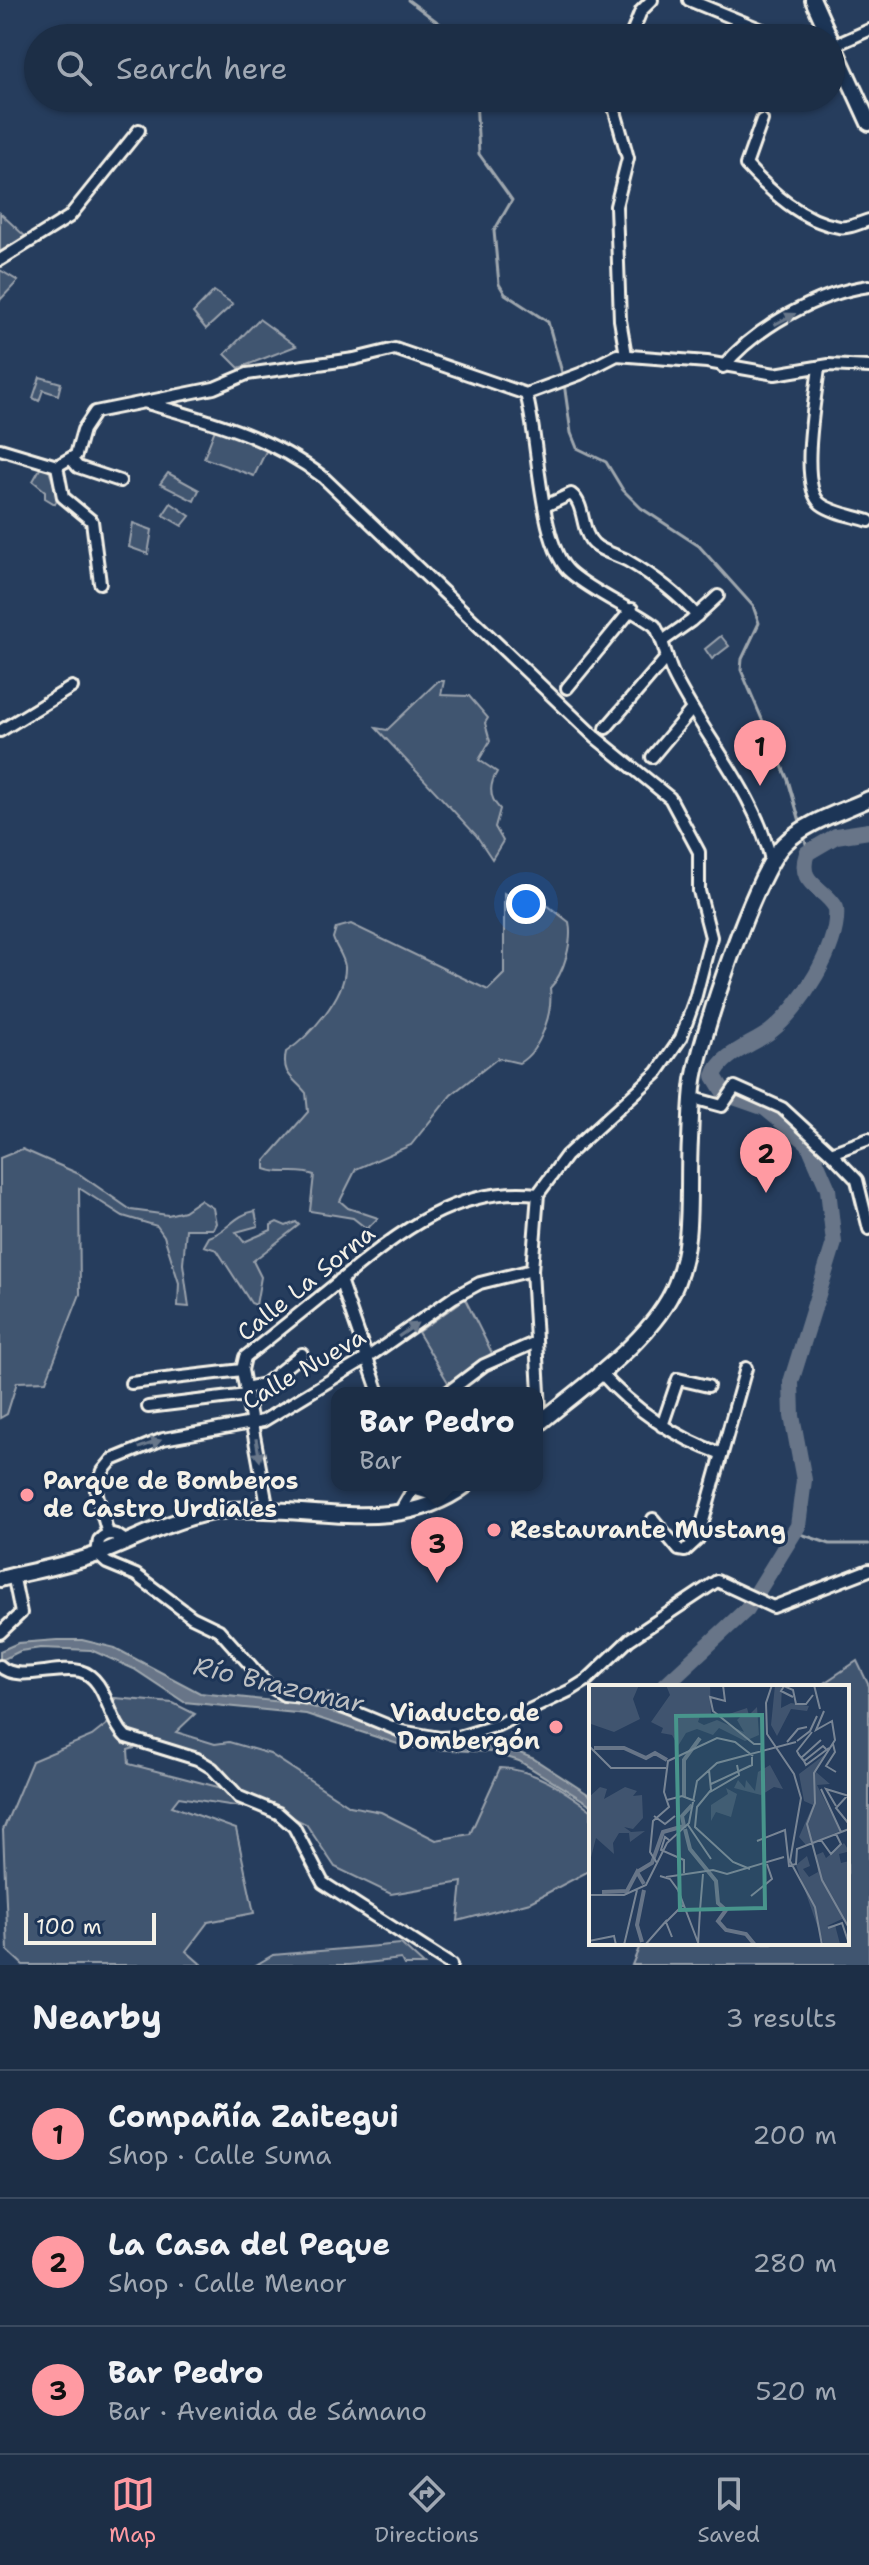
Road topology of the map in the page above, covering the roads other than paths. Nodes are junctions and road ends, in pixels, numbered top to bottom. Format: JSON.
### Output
{"nodes":[{"id":1,"x":652,"y":0,"type":"edge"},
{"id":2,"x":689,"y":0,"type":"edge"},
{"id":3,"x":813,"y":0,"type":"edge"},
{"id":4,"x":636,"y":24,"type":"edge"},
{"id":5,"x":748,"y":24,"type":"edge"},
{"id":6,"x":824,"y":24,"type":"edge"},
{"id":7,"x":869,"y":30,"type":"edge"},
{"id":8,"x":845,"y":38,"type":"edge"},
{"id":9,"x":845,"y":71,"type":"edge"},
{"id":10,"x":615,"y":112,"type":"edge"},
{"id":11,"x":762,"y":120,"type":"dead end"},
{"id":12,"x":869,"y":123,"type":"edge"},
{"id":13,"x":139,"y":130,"type":"dead end"},
{"id":14,"x":869,"y":220,"type":"edge"},
{"id":15,"x":0,"y":260,"type":"edge"},
{"id":16,"x":869,"y":286,"type":"edge"},
{"id":17,"x":626,"y":355,"type":"junction"},
{"id":18,"x":723,"y":367,"type":"junction"},
{"id":19,"x":819,"y":367,"type":"junction"},
{"id":20,"x":869,"y":367,"type":"edge"},
{"id":21,"x":526,"y":394,"type":"junction"},
{"id":22,"x":147,"y":403,"type":"junction"},
{"id":23,"x":0,"y":449,"type":"edge"},
{"id":24,"x":72,"y":460,"type":"junction"},
{"id":25,"x":57,"y":466,"type":"junction"},
{"id":26,"x":120,"y":481,"type":"dead end"},
{"id":27,"x":545,"y":506,"type":"junction"},
{"id":28,"x":869,"y":521,"type":"edge"},
{"id":29,"x":100,"y":583,"type":"dead end"},
{"id":30,"x":718,"y":596,"type":"dead end"},
{"id":31,"x":632,"y":609,"type":"junction"},
{"id":32,"x":697,"y":616,"type":"junction"},
{"id":33,"x":664,"y":640,"type":"junction"},
{"id":34,"x":667,"y":657,"type":"junction"},
{"id":35,"x":72,"y":687,"type":"dead end"},
{"id":36,"x":567,"y":688,"type":"dead end"},
{"id":37,"x":692,"y":709,"type":"junction"},
{"id":38,"x":606,"y":728,"type":"dead end"},
{"id":39,"x":0,"y":731,"type":"edge"},
{"id":40,"x":652,"y":757,"type":"dead end"},
{"id":41,"x":869,"y":799,"type":"edge"},
{"id":42,"x":771,"y":860,"type":"junction"},
{"id":43,"x":693,"y":1098,"type":"junction"},
{"id":44,"x":869,"y":1139,"type":"edge"},
{"id":45,"x":831,"y":1153,"type":"junction"},
{"id":46,"x":538,"y":1194,"type":"junction"},
{"id":47,"x":869,"y":1229,"type":"edge"},
{"id":48,"x":532,"y":1270,"type":"junction"},
{"id":49,"x":340,"y":1280,"type":"junction"},
{"id":50,"x":536,"y":1342,"type":"junction"},
{"id":51,"x":302,"y":1354,"type":"dead end"},
{"id":52,"x":367,"y":1358,"type":"junction"},
{"id":53,"x":746,"y":1368,"type":"dead end"},
{"id":54,"x":242,"y":1370,"type":"junction"},
{"id":55,"x":599,"y":1371,"type":"junction"},
{"id":56,"x":131,"y":1383,"type":"dead end"},
{"id":57,"x":708,"y":1386,"type":"dead end"},
{"id":58,"x":377,"y":1387,"type":"edge"},
{"id":59,"x":455,"y":1387,"type":"edge"},
{"id":60,"x":539,"y":1387,"type":"edge"},
{"id":61,"x":246,"y":1392,"type":"junction"},
{"id":62,"x":148,"y":1407,"type":"dead end"},
{"id":63,"x":543,"y":1419,"type":"edge"},
{"id":64,"x":253,"y":1425,"type":"junction"},
{"id":65,"x":662,"y":1426,"type":"junction"},
{"id":66,"x":722,"y":1454,"type":"junction"},
{"id":67,"x":410,"y":1491,"type":"edge"},
{"id":68,"x":423,"y":1491,"type":"edge"},
{"id":69,"x":457,"y":1491,"type":"edge"},
{"id":70,"x":445,"y":1499,"type":"junction"},
{"id":71,"x":268,"y":1511,"type":"junction"},
{"id":72,"x":399,"y":1513,"type":"junction"},
{"id":73,"x":653,"y":1519,"type":"dead end"},
{"id":74,"x":108,"y":1534,"type":"junction"},
{"id":75,"x":126,"y":1542,"type":"junction"},
{"id":76,"x":97,"y":1554,"type":"junction"},
{"id":77,"x":869,"y":1570,"type":"edge"},
{"id":78,"x":4,"y":1575,"type":"edge"},
{"id":79,"x":0,"y":1633,"type":"edge"},
{"id":80,"x":1,"y":1667,"type":"edge"},
{"id":81,"x":451,"y":1965,"type":"edge"}],
"edges":[{"from":1,"to":4,"type":"street"},
{"from":2,"to":5,"type":"street"},
{"from":3,"to":6,"type":"street"},
{"from":7,"to":8,"type":"street"},
{"from":9,"to":12,"type":"street"},
{"from":10,"to":17,"type":"street"},
{"from":11,"to":14,"type":"street"},
{"from":13,"to":15,"type":"street"},
{"from":18,"to":16,"type":"street","one_way":true},
{"from":17,"to":18,"type":"street"},
{"from":17,"to":21,"type":"street"},
{"from":18,"to":19,"type":"street"},
{"from":19,"to":20,"type":"street"},
{"from":19,"to":28,"type":"street"},
{"from":21,"to":22,"type":"street"},
{"from":21,"to":27,"type":"street"},
{"from":22,"to":24,"type":"street"},
{"from":22,"to":46,"type":"street"},
{"from":23,"to":25,"type":"street"},
{"from":24,"to":25,"type":"street"},
{"from":24,"to":26,"type":"street"},
{"from":25,"to":29,"type":"street"},
{"from":27,"to":31,"type":"street"},
{"from":27,"to":32,"type":"street"},
{"from":30,"to":32,"type":"street"},
{"from":31,"to":33,"type":"street"},
{"from":31,"to":36,"type":"street"},
{"from":32,"to":33,"type":"street"},
{"from":33,"to":34,"type":"street"},
{"from":34,"to":37,"type":"street"},
{"from":34,"to":38,"type":"street"},
{"from":35,"to":39,"type":"street"},
{"from":37,"to":40,"type":"street"},
{"from":37,"to":42,"type":"street"},
{"from":41,"to":42,"type":"street"},
{"from":42,"to":43,"type":"street"},
{"from":43,"to":45,"type":"street"},
{"from":43,"to":55,"type":"street"},
{"from":44,"to":45,"type":"street"},
{"from":45,"to":47,"type":"street"},
{"from":46,"to":48,"type":"street"},
{"from":46,"to":49,"type":"street","name":"Calle La Sorna"},
{"from":48,"to":50,"type":"street"},
{"from":52,"to":48,"type":"street","name":"Calle Nueva","one_way":true},
{"from":49,"to":52,"type":"street"},
{"from":49,"to":54,"type":"street","name":"Calle La Sorna"},
{"from":50,"to":59,"type":"street"},
{"from":50,"to":60,"type":"street"},
{"from":51,"to":61,"type":"street"},
{"from":52,"to":58,"type":"street"},
{"from":52,"to":64,"type":"street","name":"Calle Nueva"},
{"from":53,"to":66,"type":"street"},
{"from":54,"to":56,"type":"street"},
{"from":54,"to":61,"type":"street","name":"Calle La Sorna"},
{"from":55,"to":63,"type":"street"},
{"from":55,"to":65,"type":"street"},
{"from":57,"to":65,"type":"street"},
{"from":61,"to":62,"type":"street"},
{"from":61,"to":64,"type":"street","name":"Calle La Sorna"},
{"from":64,"to":71,"type":"street","name":"Calle La Sorna","one_way":true},
{"from":74,"to":64,"type":"street","name":"Calle Nueva","one_way":true},
{"from":65,"to":66,"type":"street"},
{"from":66,"to":73,"type":"street"},
{"from":67,"to":72,"type":"street"},
{"from":68,"to":70,"type":"street"},
{"from":69,"to":70,"type":"street"},
{"from":70,"to":72,"type":"street"},
{"from":71,"to":72,"type":"street"},
{"from":71,"to":75,"type":"street"},
{"from":74,"to":75,"type":"street"},
{"from":74,"to":76,"type":"street"},
{"from":75,"to":76,"type":"street"},
{"from":76,"to":77,"type":"street"},
{"from":76,"to":78,"type":"street"},
{"from":78,"to":79,"type":"street"},
{"from":80,"to":81,"type":"street"}]}
